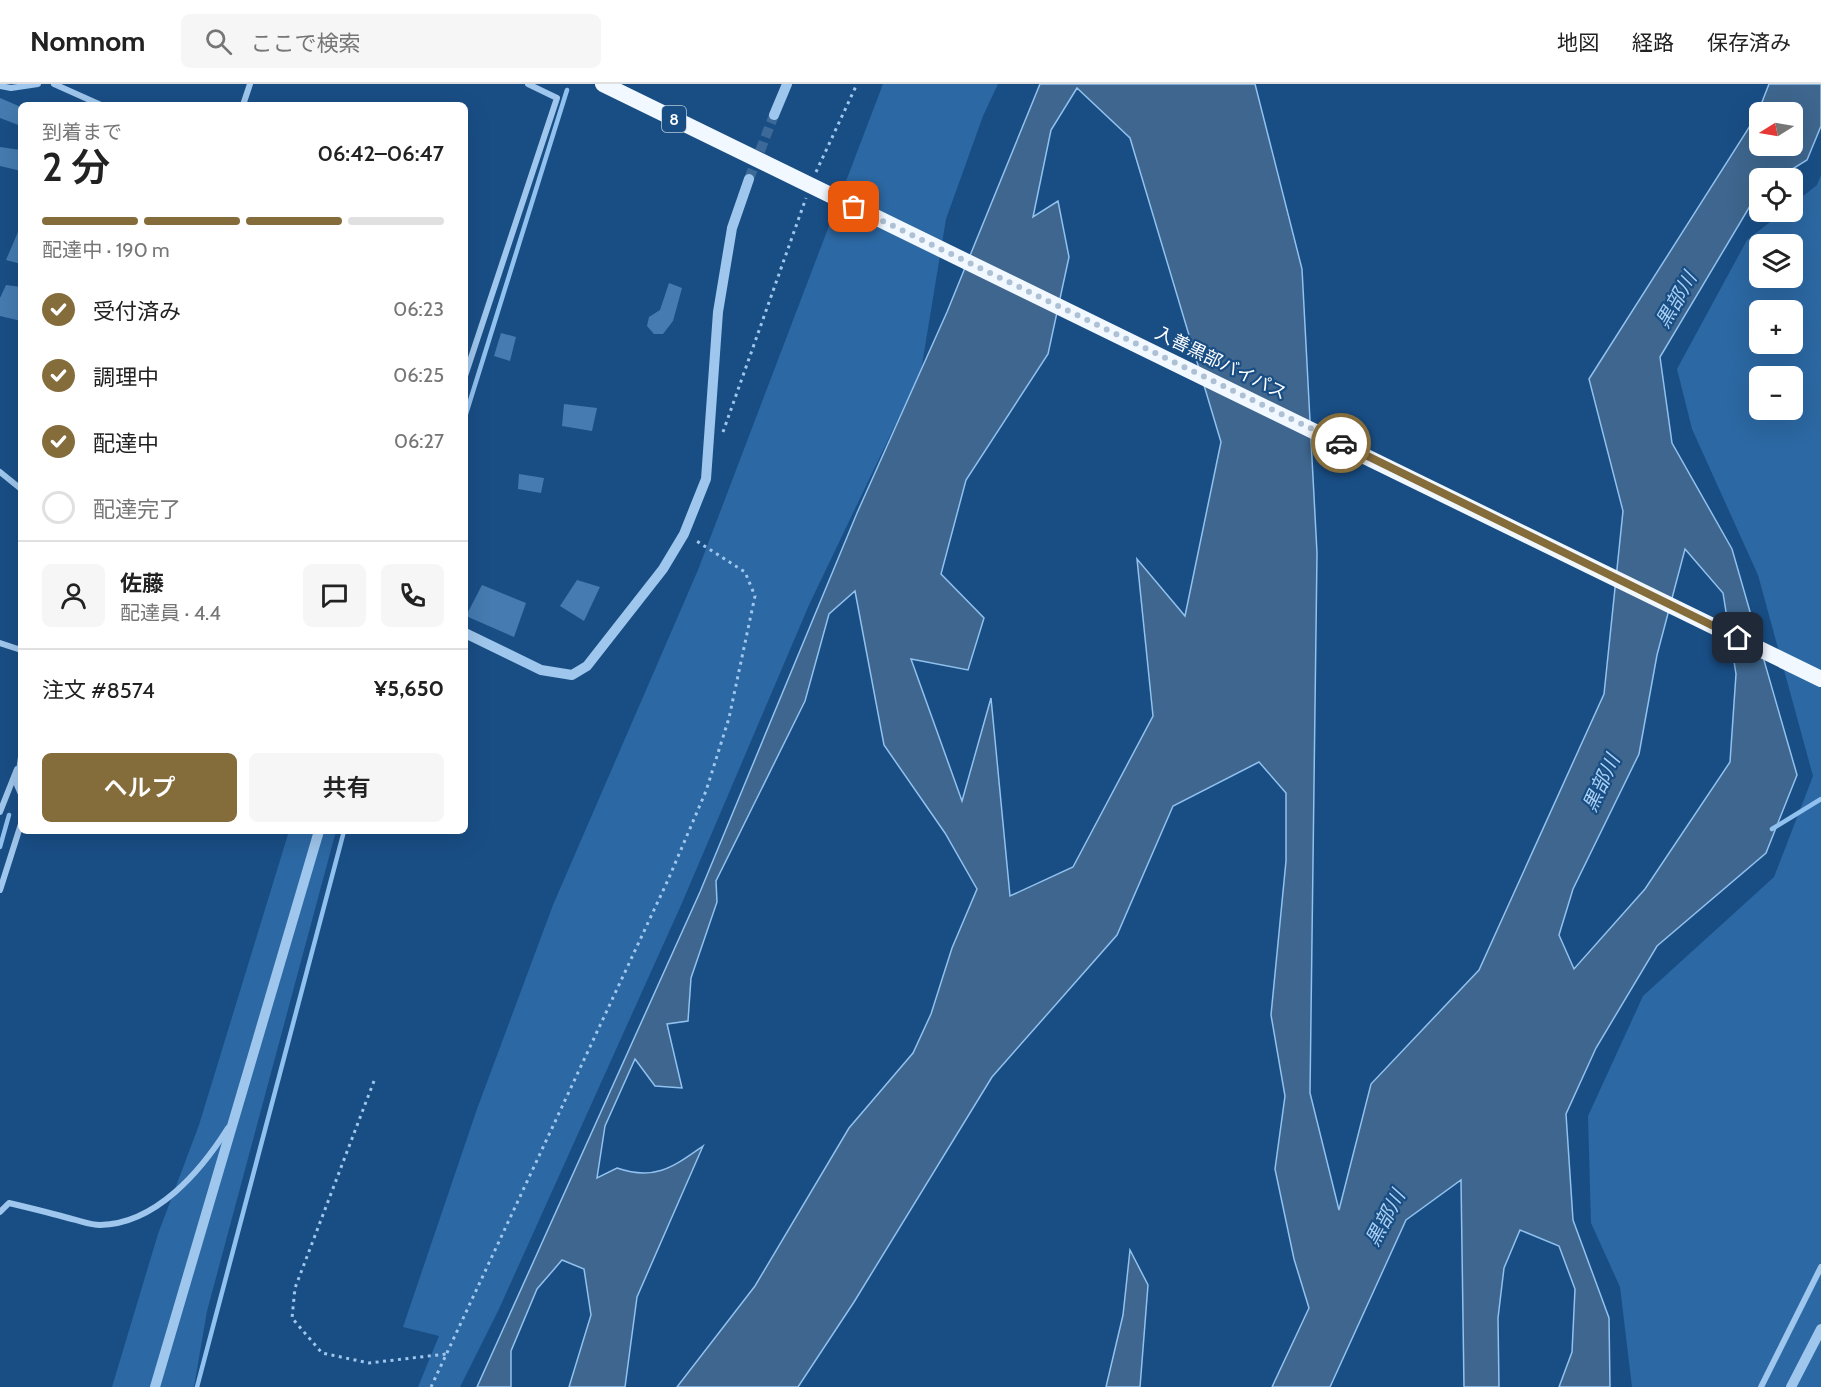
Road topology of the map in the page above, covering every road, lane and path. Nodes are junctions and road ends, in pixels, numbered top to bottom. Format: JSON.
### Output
{"nodes":[{"id":1,"x":38,"y":84,"type":"edge"},
{"id":2,"x":54,"y":84,"type":"edge"},
{"id":3,"x":250,"y":84,"type":"edge"},
{"id":4,"x":528,"y":84,"type":"edge"},
{"id":5,"x":603,"y":84,"type":"edge"},
{"id":6,"x":787,"y":84,"type":"edge"},
{"id":7,"x":857,"y":84,"type":"edge"},
{"id":8,"x":0,"y":86,"type":"edge"},
{"id":9,"x":94,"y":102,"type":"edge"},
{"id":10,"x":244,"y":102,"type":"edge"},
{"id":11,"x":774,"y":116,"type":"tunnel mouth"},
{"id":12,"x":814,"y":177,"type":"dead end"},
{"id":13,"x":749,"y":179,"type":"tunnel mouth"},
{"id":14,"x":807,"y":196,"type":"dead end"},
{"id":15,"x":468,"y":367,"type":"edge"},
{"id":16,"x":722,"y":435,"type":"dead end"},
{"id":17,"x":0,"y":472,"type":"edge"},
{"id":18,"x":18,"y":487,"type":"edge"},
{"id":19,"x":684,"y":534,"type":"junction"},
{"id":20,"x":468,"y":634,"type":"edge"},
{"id":21,"x":0,"y":644,"type":"edge"},
{"id":22,"x":18,"y":649,"type":"edge"},
{"id":23,"x":1821,"y":679,"type":"edge"},
{"id":24,"x":17,"y":768,"type":"joint"},
{"id":25,"x":18,"y":787,"type":"edge"},
{"id":26,"x":0,"y":812,"type":"edge"},
{"id":27,"x":18,"y":833,"type":"edge"},
{"id":28,"x":318,"y":834,"type":"edge"},
{"id":29,"x":0,"y":890,"type":"edge"},
{"id":30,"x":374,"y":1082,"type":"dead end"},
{"id":31,"x":232,"y":1122,"type":"junction"},
{"id":32,"x":0,"y":1212,"type":"edge"},
{"id":33,"x":1821,"y":1267,"type":"edge"},
{"id":34,"x":1821,"y":1329,"type":"edge"},
{"id":35,"x":446,"y":1354,"type":"junction"},
{"id":36,"x":155,"y":1387,"type":"edge"},
{"id":37,"x":431,"y":1387,"type":"edge"},
{"id":38,"x":1761,"y":1387,"type":"edge"},
{"id":39,"x":1791,"y":1387,"type":"edge"}],
"edges":[{"from":1,"to":8,"type":"street"},
{"from":2,"to":9,"type":"street"},
{"from":3,"to":10,"type":"street"},
{"from":4,"to":15,"type":"street"},
{"from":5,"to":23,"type":"highway","name":"入善黒部バイパス","number":"8"},
{"from":6,"to":11,"type":"street"},
{"from":7,"to":12,"type":"path"},
{"from":13,"to":19,"type":"street"},
{"from":14,"to":16,"type":"path"},
{"from":17,"to":18,"type":"street"},
{"from":19,"to":20,"type":"street"},
{"from":19,"to":35,"type":"path"},
{"from":21,"to":22,"type":"street"},
{"from":24,"to":25,"type":"street"},
{"from":24,"to":26,"type":"street"},
{"from":27,"to":29,"type":"street"},
{"from":28,"to":31,"type":"street"},
{"from":30,"to":35,"type":"path"},
{"from":31,"to":32,"type":"street"},
{"from":31,"to":36,"type":"street"},
{"from":33,"to":38,"type":"street"},
{"from":34,"to":39,"type":"street"},
{"from":35,"to":37,"type":"path"}]}
